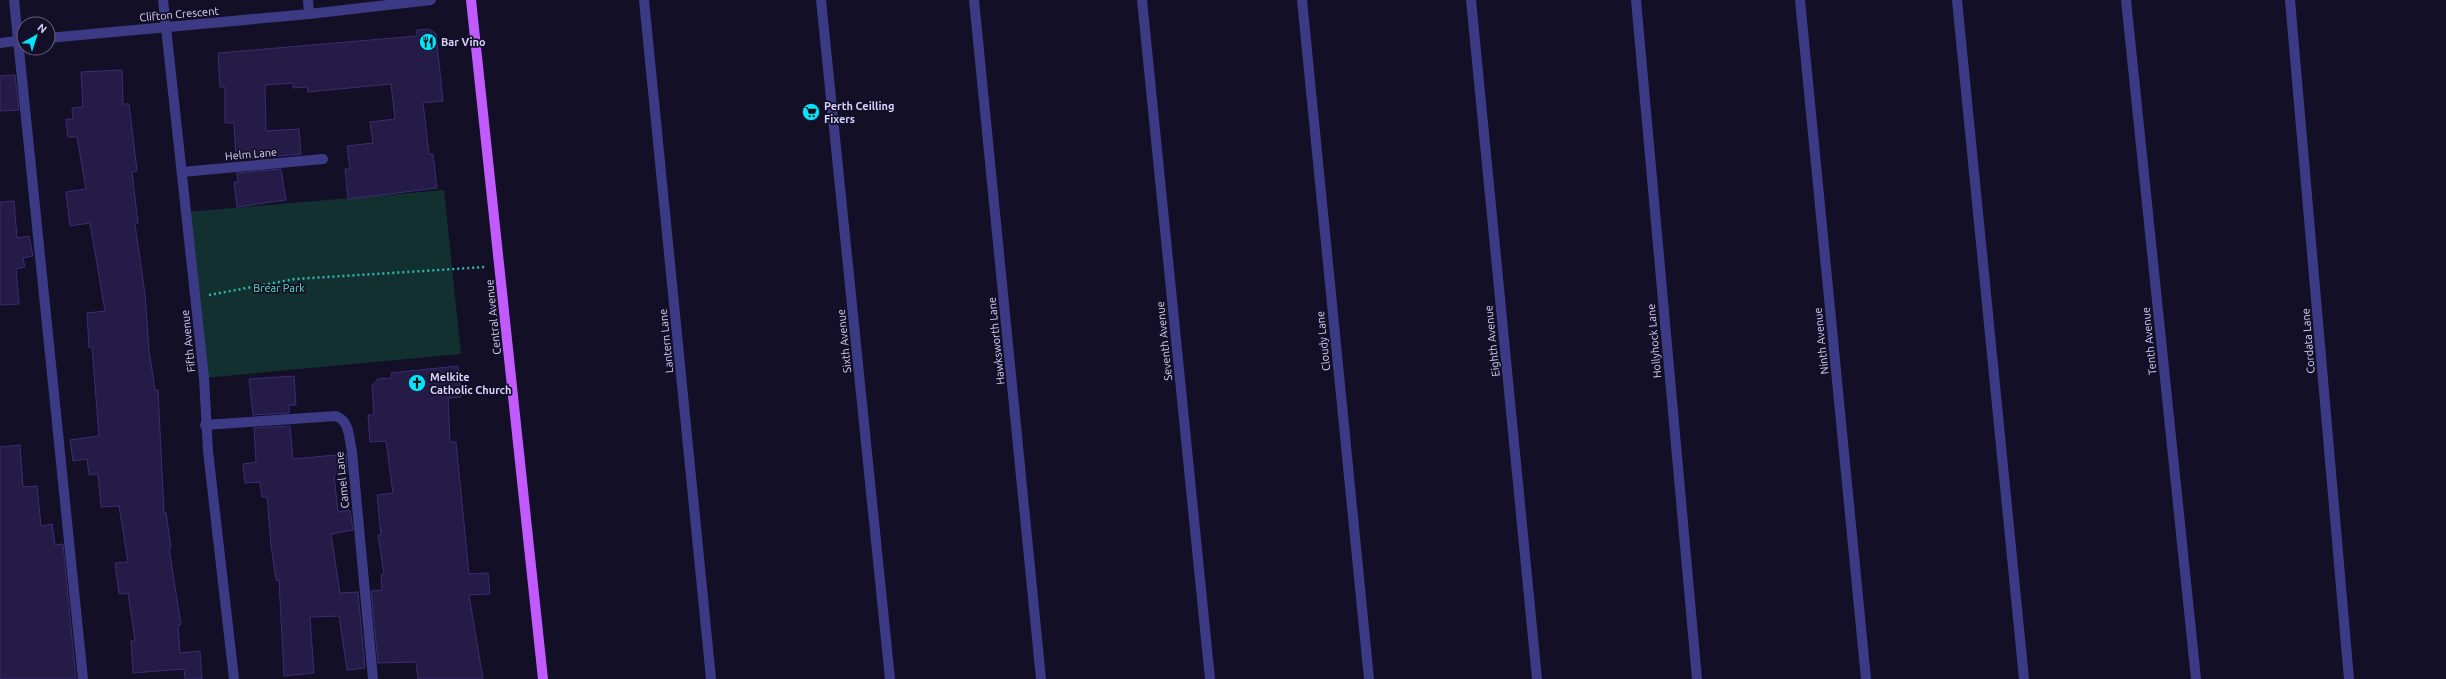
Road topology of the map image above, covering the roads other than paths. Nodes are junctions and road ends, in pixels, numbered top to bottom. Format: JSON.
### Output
{"nodes":[{"id":1,"x":14,"y":0,"type":"edge"},
{"id":2,"x":163,"y":0,"type":"edge"},
{"id":3,"x":308,"y":0,"type":"edge"},
{"id":4,"x":431,"y":0,"type":"edge"},
{"id":5,"x":471,"y":0,"type":"edge"},
{"id":6,"x":644,"y":0,"type":"edge"},
{"id":7,"x":821,"y":0,"type":"edge"},
{"id":8,"x":974,"y":0,"type":"edge"},
{"id":9,"x":1142,"y":0,"type":"edge"},
{"id":10,"x":1302,"y":0,"type":"edge"},
{"id":11,"x":1471,"y":0,"type":"edge"},
{"id":12,"x":1636,"y":0,"type":"edge"},
{"id":13,"x":1800,"y":0,"type":"edge"},
{"id":14,"x":1958,"y":0,"type":"edge"},
{"id":15,"x":2126,"y":0,"type":"edge"},
{"id":16,"x":2290,"y":0,"type":"edge"},
{"id":17,"x":310,"y":14,"type":"junction"},
{"id":18,"x":17,"y":16,"type":"edge"},
{"id":19,"x":166,"y":27,"type":"junction"},
{"id":20,"x":56,"y":37,"type":"edge"},
{"id":21,"x":16,"y":41,"type":"edge"},
{"id":22,"x":0,"y":43,"type":"edge"},
{"id":23,"x":22,"y":56,"type":"edge"},
{"id":24,"x":323,"y":159,"type":"dead end"},
{"id":25,"x":182,"y":172,"type":"junction"},
{"id":26,"x":205,"y":425,"type":"junction"},
{"id":27,"x":83,"y":679,"type":"edge"},
{"id":28,"x":234,"y":679,"type":"edge"},
{"id":29,"x":373,"y":679,"type":"edge"},
{"id":30,"x":543,"y":679,"type":"edge"},
{"id":31,"x":711,"y":679,"type":"edge"},
{"id":32,"x":890,"y":679,"type":"edge"},
{"id":33,"x":1042,"y":679,"type":"edge"},
{"id":34,"x":1210,"y":679,"type":"edge"},
{"id":35,"x":1369,"y":679,"type":"edge"},
{"id":36,"x":1537,"y":679,"type":"edge"},
{"id":37,"x":1697,"y":679,"type":"edge"},
{"id":38,"x":1866,"y":679,"type":"edge"},
{"id":39,"x":2024,"y":679,"type":"edge"},
{"id":40,"x":2196,"y":679,"type":"edge"},
{"id":41,"x":2349,"y":679,"type":"edge"}],
"edges":[{"from":1,"to":18,"type":"street"},
{"from":2,"to":19,"type":"street","name":"Fifth Avenue"},
{"from":3,"to":17,"type":"street"},
{"from":4,"to":17,"type":"street","name":"Clifton Crescent"},
{"from":5,"to":30,"type":"main road","name":"Central Avenue"},
{"from":6,"to":31,"type":"street","name":"Lantern Lane"},
{"from":7,"to":32,"type":"street","name":"Sixth Avenue"},
{"from":8,"to":33,"type":"street","name":"Hawksworth Lane"},
{"from":9,"to":34,"type":"street","name":"Seventh Avenue"},
{"from":10,"to":35,"type":"street","name":"Cloudy Lane"},
{"from":11,"to":36,"type":"street","name":"Eighth Avenue"},
{"from":12,"to":37,"type":"street","name":"Hollyhock Lane"},
{"from":13,"to":38,"type":"street","name":"Ninth Avenue"},
{"from":14,"to":39,"type":"street"},
{"from":15,"to":40,"type":"street","name":"Tenth Avenue"},
{"from":16,"to":41,"type":"street","name":"Cordata Lane"},
{"from":17,"to":19,"type":"street","name":"Clifton Crescent"},
{"from":19,"to":20,"type":"street","name":"Clifton Crescent"},
{"from":19,"to":25,"type":"street","name":"Fifth Avenue"},
{"from":21,"to":22,"type":"street"},
{"from":23,"to":27,"type":"street"},
{"from":24,"to":25,"type":"street","name":"Helm Lane"},
{"from":25,"to":26,"type":"street","name":"Fifth Avenue"},
{"from":26,"to":28,"type":"street","name":"Fifth Avenue"},
{"from":26,"to":29,"type":"street","name":"Camel Lane"}]}
